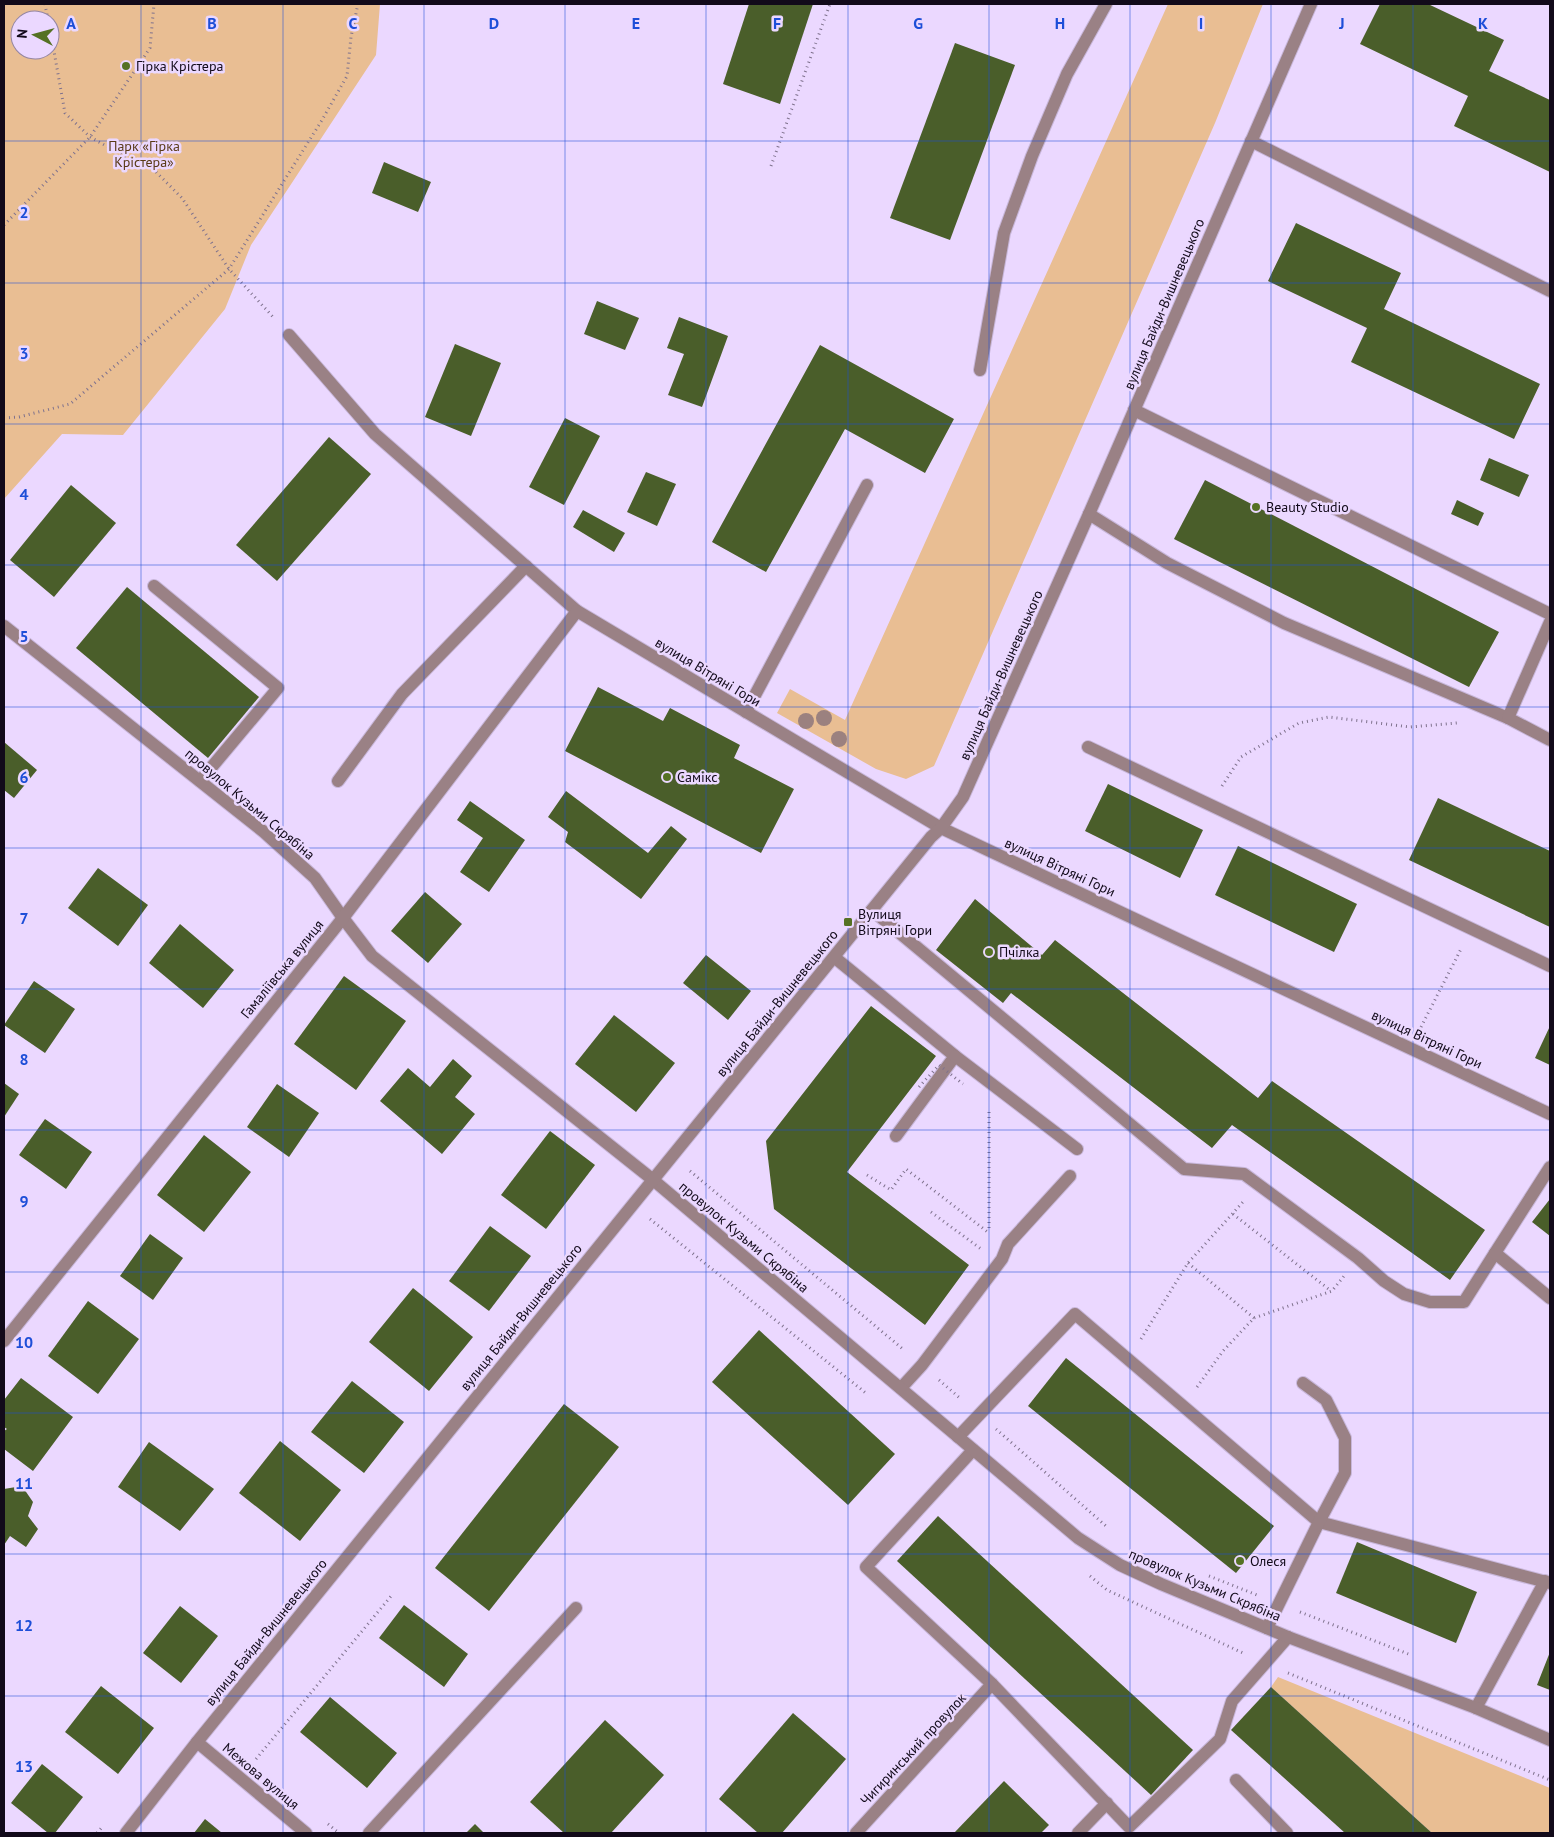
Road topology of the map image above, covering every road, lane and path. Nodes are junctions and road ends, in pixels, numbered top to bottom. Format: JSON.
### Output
{"nodes":[{"id":1,"x":154,"y":4,"type":"edge"},
{"id":2,"x":358,"y":4,"type":"edge"},
{"id":3,"x":830,"y":4,"type":"edge"},
{"id":4,"x":1106,"y":4,"type":"edge"},
{"id":5,"x":1310,"y":4,"type":"edge"},
{"id":6,"x":56,"y":60,"type":"edge"},
{"id":7,"x":90,"y":137,"type":"junction"},
{"id":8,"x":1251,"y":141,"type":"junction"},
{"id":9,"x":771,"y":166,"type":"dead end"},
{"id":10,"x":4,"y":225,"type":"edge"},
{"id":11,"x":228,"y":269,"type":"junction"},
{"id":12,"x":1550,"y":291,"type":"edge"},
{"id":13,"x":289,"y":335,"type":"joint"},
{"id":14,"x":980,"y":370,"type":"dead end"},
{"id":15,"x":1134,"y":410,"type":"junction"},
{"id":16,"x":4,"y":418,"type":"edge"},
{"id":17,"x":867,"y":485,"type":"dead end"},
{"id":18,"x":1089,"y":514,"type":"junction"},
{"id":19,"x":526,"y":566,"type":"junction"},
{"id":20,"x":154,"y":586,"type":"dead end"},
{"id":21,"x":577,"y":611,"type":"junction"},
{"id":22,"x":1550,"y":614,"type":"edge"},
{"id":23,"x":1550,"y":622,"type":"edge"},
{"id":24,"x":4,"y":626,"type":"edge"},
{"id":25,"x":746,"y":712,"type":"junction"},
{"id":26,"x":1508,"y":718,"type":"junction"},
{"id":27,"x":1459,"y":722,"type":"dead end"},
{"id":28,"x":1550,"y":740,"type":"edge"},
{"id":29,"x":1088,"y":747,"type":"dead end"},
{"id":30,"x":200,"y":781,"type":"junction"},
{"id":31,"x":338,"y":782,"type":"dead end"},
{"id":32,"x":1209,"y":804,"type":"junction"},
{"id":33,"x":941,"y":828,"type":"junction"},
{"id":34,"x":872,"y":910,"type":"junction"},
{"id":35,"x":343,"y":918,"type":"junction"},
{"id":36,"x":834,"y":957,"type":"junction"},
{"id":37,"x":1550,"y":966,"type":"edge"},
{"id":38,"x":1450,"y":970,"type":"dead end"},
{"id":39,"x":1421,"y":1027,"type":"dead end"},
{"id":40,"x":955,"y":1056,"type":"junction"},
{"id":41,"x":919,"y":1087,"type":"dead end"},
{"id":42,"x":969,"y":1088,"type":"dead end"},
{"id":43,"x":989,"y":1110,"type":"dead end"},
{"id":44,"x":1550,"y":1114,"type":"edge"},
{"id":45,"x":896,"y":1136,"type":"dead end"},
{"id":46,"x":1077,"y":1149,"type":"dead end"},
{"id":47,"x":684,"y":1166,"type":"dead end"},
{"id":48,"x":1550,"y":1167,"type":"edge"},
{"id":49,"x":867,"y":1174,"type":"dead end"},
{"id":50,"x":1070,"y":1176,"type":"dead end"},
{"id":51,"x":652,"y":1179,"type":"junction"},
{"id":52,"x":931,"y":1212,"type":"dead end"},
{"id":53,"x":645,"y":1215,"type":"dead end"},
{"id":54,"x":989,"y":1232,"type":"junction"},
{"id":55,"x":978,"y":1247,"type":"junction"},
{"id":56,"x":1495,"y":1253,"type":"junction"},
{"id":57,"x":1002,"y":1259,"type":"junction"},
{"id":58,"x":1188,"y":1263,"type":"junction"},
{"id":59,"x":1550,"y":1298,"type":"edge"},
{"id":60,"x":1254,"y":1318,"type":"junction"},
{"id":61,"x":4,"y":1341,"type":"edge"},
{"id":62,"x":1128,"y":1359,"type":"junction"},
{"id":63,"x":922,"y":1365,"type":"junction"},
{"id":64,"x":1303,"y":1383,"type":"dead end"},
{"id":65,"x":901,"y":1388,"type":"junction"},
{"id":66,"x":873,"y":1399,"type":"dead end"},
{"id":67,"x":1184,"y":1407,"type":"junction"},
{"id":68,"x":979,"y":1415,"type":"junction"},
{"id":69,"x":958,"y":1437,"type":"junction"},
{"id":70,"x":973,"y":1450,"type":"junction"},
{"id":71,"x":1319,"y":1522,"type":"junction"},
{"id":72,"x":1112,"y":1530,"type":"dead end"},
{"id":73,"x":1207,"y":1575,"type":"dead end"},
{"id":74,"x":1548,"y":1582,"type":"edge"},
{"id":75,"x":392,"y":1594,"type":"dead end"},
{"id":76,"x":1279,"y":1603,"type":"junction"},
{"id":77,"x":576,"y":1608,"type":"dead end"},
{"id":78,"x":1267,"y":1628,"type":"junction"},
{"id":79,"x":1288,"y":1637,"type":"junction"},
{"id":80,"x":1415,"y":1657,"type":"dead end"},
{"id":81,"x":992,"y":1684,"type":"junction"},
{"id":82,"x":1476,"y":1708,"type":"junction"},
{"id":83,"x":1550,"y":1740,"type":"edge"},
{"id":84,"x":197,"y":1742,"type":"junction"},
{"id":85,"x":256,"y":1759,"type":"dead end"},
{"id":86,"x":1236,"y":1780,"type":"dead end"},
{"id":87,"x":1107,"y":1803,"type":"junction"},
{"id":88,"x":126,"y":1833,"type":"edge"},
{"id":89,"x":306,"y":1833,"type":"edge"},
{"id":90,"x":369,"y":1833,"type":"edge"},
{"id":91,"x":856,"y":1833,"type":"edge"},
{"id":92,"x":1078,"y":1833,"type":"edge"},
{"id":93,"x":1287,"y":1833,"type":"edge"}],
"edges":[{"from":1,"to":7,"type":"path"},
{"from":2,"to":11,"type":"path"},
{"from":3,"to":9,"type":"path"},
{"from":4,"to":14,"type":"street"},
{"from":5,"to":8,"type":"street","name":"вулиця Байди-Вишневецького"},
{"from":6,"to":7,"type":"path"},
{"from":7,"to":10,"type":"path"},
{"from":7,"to":11,"type":"path"},
{"from":8,"to":12,"type":"street"},
{"from":8,"to":15,"type":"street","name":"вулиця Байди-Вишневецького"},
{"from":11,"to":13,"type":"path"},
{"from":11,"to":16,"type":"path"},
{"from":13,"to":19,"type":"street","name":"вулиця Вітряні Гори"},
{"from":15,"to":18,"type":"street","name":"вулиця Байди-Вишневецького"},
{"from":15,"to":22,"type":"street"},
{"from":17,"to":25,"type":"street"},
{"from":18,"to":26,"type":"street"},
{"from":18,"to":33,"type":"street","name":"вулиця Байди-Вишневецького"},
{"from":19,"to":21,"type":"street","name":"вулиця Вітряні Гори"},
{"from":19,"to":31,"type":"street"},
{"from":20,"to":30,"type":"street"},
{"from":21,"to":25,"type":"street","name":"вулиця Вітряні Гори"},
{"from":21,"to":35,"type":"street","name":"Гамаліївська вулиця"},
{"from":23,"to":26,"type":"street"},
{"from":24,"to":30,"type":"street","name":"провулок Кузьми Скрябіна"},
{"from":25,"to":33,"type":"street","name":"вулиця Вітряні Гори"},
{"from":26,"to":28,"type":"street"},
{"from":27,"to":32,"type":"path"},
{"from":29,"to":32,"type":"street"},
{"from":30,"to":35,"type":"street","name":"провулок Кузьми Скрябіна"},
{"from":32,"to":37,"type":"street"},
{"from":33,"to":34,"type":"street","name":"вулиця Байди-Вишневецького"},
{"from":33,"to":44,"type":"street","name":"вулиця Вітряні Гори"},
{"from":34,"to":36,"type":"street","name":"вулиця Байди-Вишневецького"},
{"from":34,"to":56,"type":"street"},
{"from":35,"to":51,"type":"street","name":"провулок Кузьми Скрябіна"},
{"from":35,"to":61,"type":"street","name":"Гамаліївська вулиця"},
{"from":36,"to":40,"type":"street"},
{"from":36,"to":51,"type":"street","name":"вулиця Байди-Вишневецького"},
{"from":38,"to":39,"type":"path"},
{"from":40,"to":45,"type":"street"},
{"from":40,"to":46,"type":"street"},
{"from":41,"to":42,"type":"path","bridge":true},
{"from":43,"to":54,"type":"path"},
{"from":47,"to":63,"type":"path"},
{"from":48,"to":56,"type":"street"},
{"from":49,"to":54,"type":"path"},
{"from":50,"to":57,"type":"street"},
{"from":51,"to":65,"type":"street","name":"провулок Кузьми Скрябіна"},
{"from":51,"to":84,"type":"street","name":"вулиця Байди-Вишневецького"},
{"from":52,"to":55,"type":"path"},
{"from":53,"to":66,"type":"path"},
{"from":54,"to":55,"type":"path"},
{"from":55,"to":57,"type":"path"},
{"from":56,"to":59,"type":"street"},
{"from":57,"to":63,"type":"street"},
{"from":58,"to":60,"type":"path"},
{"from":58,"to":60,"type":"path"},
{"from":58,"to":62,"type":"path"},
{"from":60,"to":67,"type":"path"},
{"from":62,"to":67,"type":"street"},
{"from":62,"to":68,"type":"street"},
{"from":63,"to":65,"type":"street"},
{"from":63,"to":68,"type":"path"},
{"from":64,"to":71,"type":"street"},
{"from":65,"to":69,"type":"street","name":"провулок Кузьми Скрябіна"},
{"from":67,"to":71,"type":"street"},
{"from":68,"to":69,"type":"street"},
{"from":68,"to":72,"type":"path"},
{"from":69,"to":70,"type":"street","name":"провулок Кузьми Скрябіна"},
{"from":70,"to":78,"type":"street","name":"провулок Кузьми Скрябіна"},
{"from":70,"to":81,"type":"street"},
{"from":71,"to":74,"type":"street"},
{"from":71,"to":76,"type":"street"},
{"from":73,"to":76,"type":"path"},
{"from":74,"to":82,"type":"street"},
{"from":75,"to":85,"type":"path"},
{"from":76,"to":78,"type":"street"},
{"from":76,"to":80,"type":"path"},
{"from":77,"to":90,"type":"street"},
{"from":78,"to":79,"type":"street","name":"провулок Кузьми Скрябіна"},
{"from":79,"to":82,"type":"street","name":"провулок Кузьми Скрябіна"},
{"from":79,"to":87,"type":"street"},
{"from":81,"to":87,"type":"street"},
{"from":81,"to":91,"type":"street","name":"Чигиринський провулок"},
{"from":82,"to":83,"type":"street","name":"провулок Кузьми Скрябіна"},
{"from":84,"to":88,"type":"street","name":"вулиця Байди-Вишневецького"},
{"from":84,"to":89,"type":"street","name":"Межова вулиця"},
{"from":86,"to":93,"type":"street"},
{"from":87,"to":92,"type":"street"}]}
